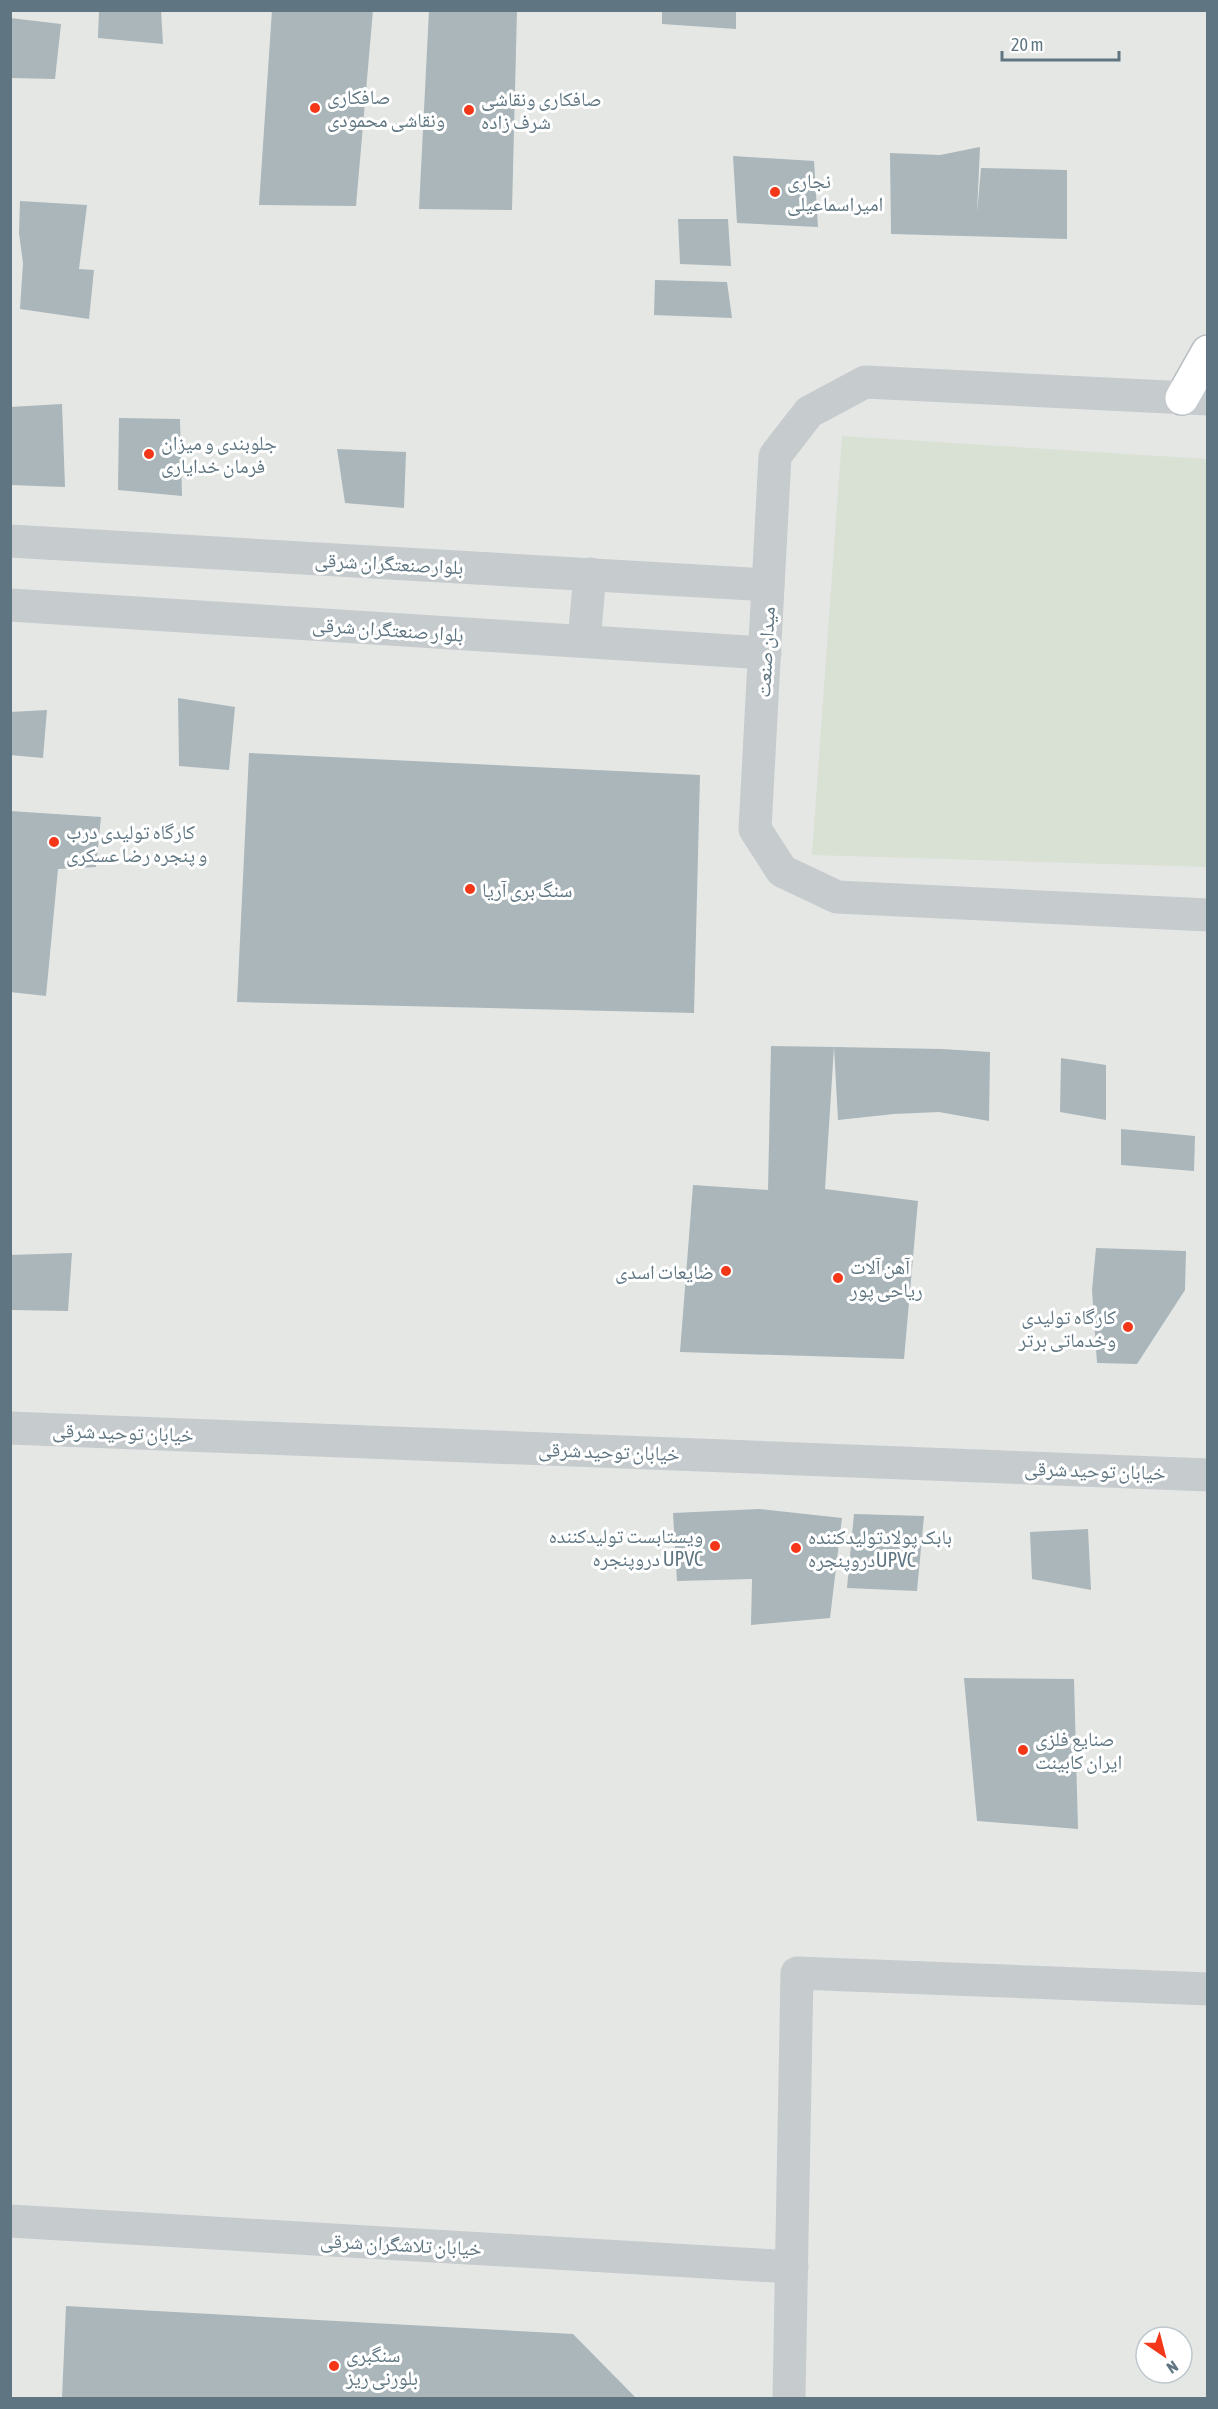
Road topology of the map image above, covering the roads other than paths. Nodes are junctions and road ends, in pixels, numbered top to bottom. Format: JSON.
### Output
{"nodes":[{"id":1,"x":1208,"y":352,"type":"edge"},
{"id":2,"x":1195,"y":398,"type":"edge"},
{"id":3,"x":10,"y":541,"type":"edge"},
{"id":4,"x":590,"y":574,"type":"junction"},
{"id":5,"x":768,"y":585,"type":"junction"},
{"id":6,"x":10,"y":605,"type":"edge"},
{"id":7,"x":584,"y":641,"type":"junction"},
{"id":8,"x":765,"y":653,"type":"junction"},
{"id":9,"x":1208,"y":915,"type":"edge"},
{"id":10,"x":10,"y":1428,"type":"edge"},
{"id":11,"x":1208,"y":1475,"type":"edge"},
{"id":12,"x":1208,"y":1989,"type":"edge"},
{"id":13,"x":10,"y":2221,"type":"edge"},
{"id":14,"x":792,"y":2267,"type":"junction"},
{"id":15,"x":789,"y":2398,"type":"edge"}],
"edges":[{"from":1,"to":2,"type":"street"},
{"from":2,"to":5,"type":"street","name":"میدان صنعت"},
{"from":3,"to":4,"type":"street","name":"بلوارصنعتگران شرقی"},
{"from":4,"to":5,"type":"street","name":"بلوارصنعتگران شرقی"},
{"from":4,"to":7,"type":"street"},
{"from":5,"to":8,"type":"street","name":"میدان صنعت"},
{"from":6,"to":7,"type":"street","name":"بلوار صنعتگران شرقی"},
{"from":7,"to":8,"type":"street","name":"بلوار صنعتگران شرقی"},
{"from":8,"to":9,"type":"street","name":"میدان صنعت"},
{"from":10,"to":11,"type":"street","name":"خیابان توحید شرقی"},
{"from":12,"to":14,"type":"street"},
{"from":13,"to":14,"type":"street","name":"خیابان تلاشگران شرقی"},
{"from":14,"to":15,"type":"street"}]}
